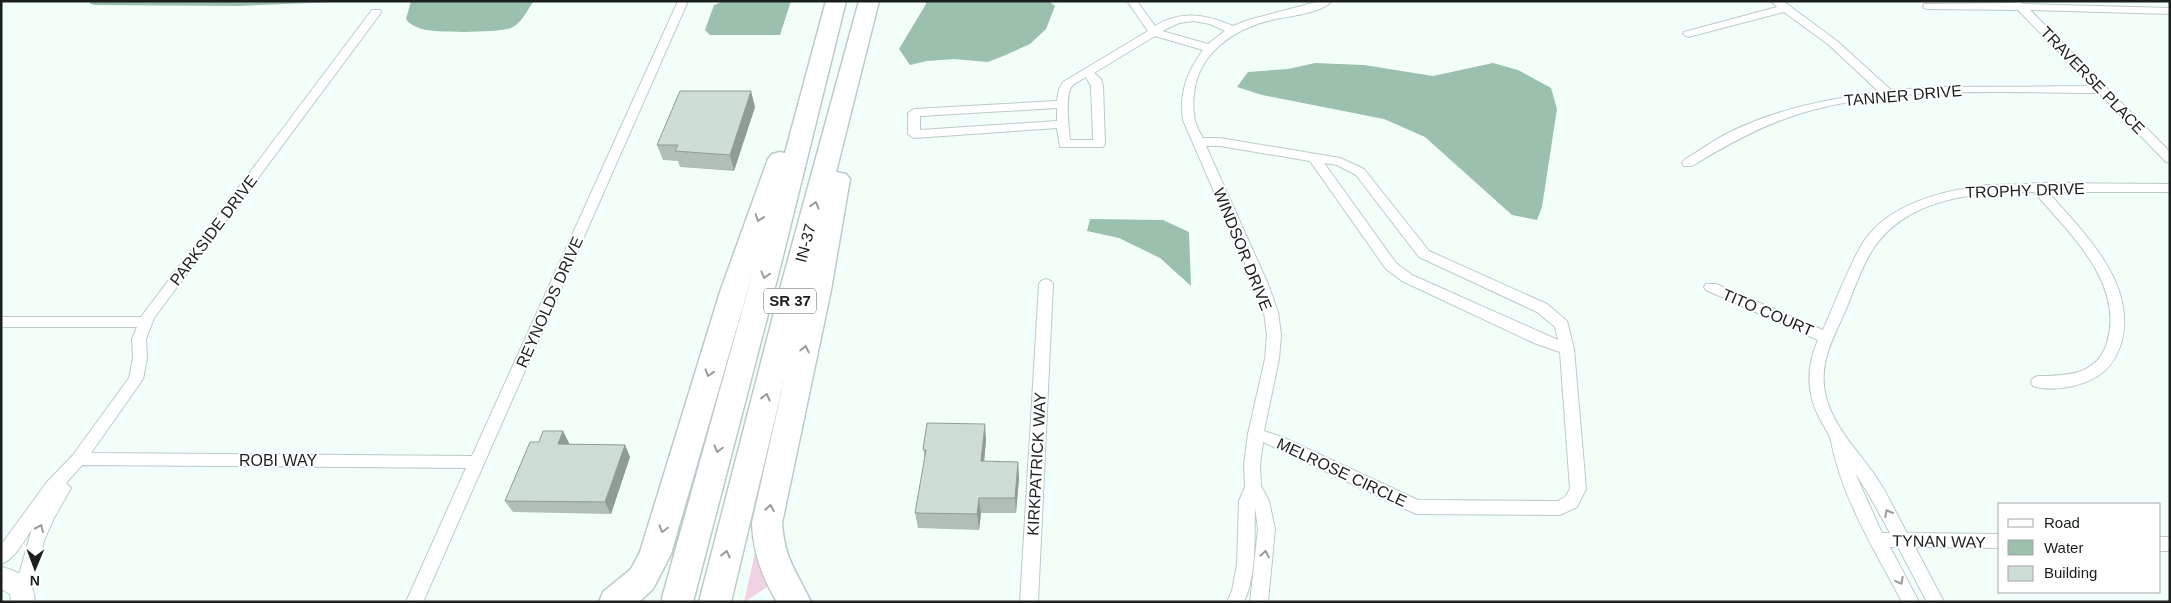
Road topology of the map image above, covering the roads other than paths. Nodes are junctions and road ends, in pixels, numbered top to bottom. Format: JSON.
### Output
{"nodes":[{"id":1,"x":684,"y":1,"type":"edge"},
{"id":2,"x":836,"y":1,"type":"edge"},
{"id":3,"x":1132,"y":1,"type":"edge"},
{"id":4,"x":1327,"y":1,"type":"edge"},
{"id":5,"x":2170,"y":3,"type":"edge"},
{"id":6,"x":1781,"y":4,"type":"edge"},
{"id":7,"x":2018,"y":4,"type":"edge"},
{"id":8,"x":867,"y":6,"type":"edge"},
{"id":9,"x":1928,"y":6,"type":"dead end"},
{"id":10,"x":2070,"y":7,"type":"junction"},
{"id":11,"x":2170,"y":11,"type":"edge"},
{"id":12,"x":376,"y":12,"type":"dead end"},
{"id":13,"x":1232,"y":30,"type":"junction"},
{"id":14,"x":1154,"y":32,"type":"junction"},
{"id":15,"x":1688,"y":34,"type":"dead end"},
{"id":16,"x":825,"y":42,"type":"junction"},
{"id":17,"x":1208,"y":48,"type":"junction"},
{"id":18,"x":1087,"y":72,"type":"junction"},
{"id":19,"x":2102,"y":90,"type":"junction"},
{"id":20,"x":1887,"y":93,"type":"junction"},
{"id":21,"x":1063,"y":104,"type":"junction"},
{"id":22,"x":1064,"y":124,"type":"junction"},
{"id":23,"x":1198,"y":142,"type":"junction"},
{"id":24,"x":1314,"y":158,"type":"junction"},
{"id":25,"x":2170,"y":159,"type":"edge"},
{"id":26,"x":1688,"y":163,"type":"dead end"},
{"id":27,"x":2037,"y":188,"type":"junction"},
{"id":28,"x":2170,"y":188,"type":"edge"},
{"id":29,"x":1046,"y":284,"type":"dead end"},
{"id":30,"x":1711,"y":287,"type":"dead end"},
{"id":31,"x":1,"y":322,"type":"edge"},
{"id":32,"x":146,"y":322,"type":"junction"},
{"id":33,"x":1825,"y":337,"type":"junction"},
{"id":34,"x":1567,"y":349,"type":"junction"},
{"id":35,"x":2038,"y":382,"type":"dead end"},
{"id":36,"x":1256,"y":434,"type":"junction"},
{"id":37,"x":1838,"y":441,"type":"junction"},
{"id":38,"x":78,"y":459,"type":"junction"},
{"id":39,"x":477,"y":462,"type":"junction"},
{"id":40,"x":1252,"y":487,"type":"junction"},
{"id":41,"x":1878,"y":540,"type":"junction"},
{"id":42,"x":1902,"y":540,"type":"junction"},
{"id":43,"x":1998,"y":542,"type":"edge"},
{"id":44,"x":1,"y":557,"type":"edge"},
{"id":45,"x":1,"y":578,"type":"edge"},
{"id":46,"x":678,"y":598,"type":"dead end"},
{"id":47,"x":23,"y":599,"type":"edge"},
{"id":48,"x":414,"y":602,"type":"edge"},
{"id":49,"x":615,"y":602,"type":"edge"},
{"id":50,"x":715,"y":602,"type":"edge"},
{"id":51,"x":795,"y":602,"type":"edge"},
{"id":52,"x":1029,"y":602,"type":"edge"},
{"id":53,"x":1235,"y":602,"type":"edge"},
{"id":54,"x":1259,"y":602,"type":"edge"},
{"id":55,"x":1911,"y":602,"type":"edge"},
{"id":56,"x":1936,"y":602,"type":"edge"}],
"edges":[{"from":1,"to":39,"type":"street","name":"REYNOLDS DRIVE"},
{"from":2,"to":16,"type":"highway","name":"IN-37","number":"SR 37"},
{"from":3,"to":14,"type":"street"},
{"from":4,"to":13,"type":"street"},
{"from":5,"to":10,"type":"street"},
{"from":6,"to":15,"type":"street"},
{"from":6,"to":20,"type":"street"},
{"from":7,"to":9,"type":"street"},
{"from":7,"to":10,"type":"street"},
{"from":7,"to":19,"type":"street","name":"TRAVERSE PLACE"},
{"from":50,"to":8,"type":"highway","name":"IN-37","number":"SR 37","one_way":true},
{"from":51,"to":8,"type":"highway","one_way":true},
{"from":10,"to":11,"type":"street"},
{"from":12,"to":32,"type":"street","name":"PARKSIDE DRIVE"},
{"from":13,"to":14,"type":"street"},
{"from":13,"to":17,"type":"street"},
{"from":14,"to":17,"type":"street"},
{"from":14,"to":18,"type":"street"},
{"from":16,"to":46,"type":"highway","name":"IN-37","number":"SR 37","one_way":true},
{"from":16,"to":49,"type":"highway","one_way":true},
{"from":17,"to":23,"type":"street","name":"WINDSOR DRIVE"},
{"from":18,"to":21,"type":"street"},
{"from":18,"to":22,"type":"street"},
{"from":19,"to":20,"type":"street","name":"TANNER DRIVE"},
{"from":19,"to":25,"type":"street","name":"TRAVERSE PLACE"},
{"from":20,"to":26,"type":"street","name":"TANNER DRIVE"},
{"from":21,"to":22,"type":"street"},
{"from":21,"to":22,"type":"street"},
{"from":23,"to":24,"type":"street","name":"MELROSE CIRCLE"},
{"from":23,"to":36,"type":"street","name":"WINDSOR DRIVE"},
{"from":24,"to":34,"type":"street"},
{"from":24,"to":34,"type":"street","name":"MELROSE CIRCLE"},
{"from":27,"to":28,"type":"street","name":"TROPHY DRIVE"},
{"from":27,"to":33,"type":"street","name":"TROPHY DRIVE"},
{"from":27,"to":35,"type":"street"},
{"from":29,"to":52,"type":"street","name":"KIRKPATRICK WAY"},
{"from":30,"to":33,"type":"street","name":"TITO COURT"},
{"from":31,"to":32,"type":"street"},
{"from":32,"to":38,"type":"street","name":"PARKSIDE DRIVE"},
{"from":33,"to":37,"type":"street","name":"TROPHY DRIVE"},
{"from":34,"to":36,"type":"street","name":"MELROSE CIRCLE"},
{"from":36,"to":40,"type":"street","name":"WINDSOR DRIVE"},
{"from":37,"to":41,"type":"street","name":"TROPHY DRIVE"},
{"from":42,"to":37,"type":"street","name":"TROPHY DRIVE","one_way":true},
{"from":38,"to":39,"type":"street","name":"ROBI WAY"},
{"from":38,"to":44,"type":"street","name":"PARKSIDE DRIVE"},
{"from":47,"to":38,"type":"street","name":"PARKSIDE DRIVE","one_way":true},
{"from":39,"to":48,"type":"street","name":"REYNOLDS DRIVE"},
{"from":40,"to":53,"type":"street","name":"WINDSOR DRIVE"},
{"from":54,"to":40,"type":"street","name":"WINDSOR DRIVE","one_way":true},
{"from":41,"to":42,"type":"street","name":"TYNAN WAY"},
{"from":41,"to":55,"type":"street","name":"TROPHY DRIVE","one_way":true},
{"from":42,"to":43,"type":"street","name":"TYNAN WAY"},
{"from":42,"to":56,"type":"street","name":"TROPHY DRIVE"},
{"from":45,"to":47,"type":"main road"}]}
